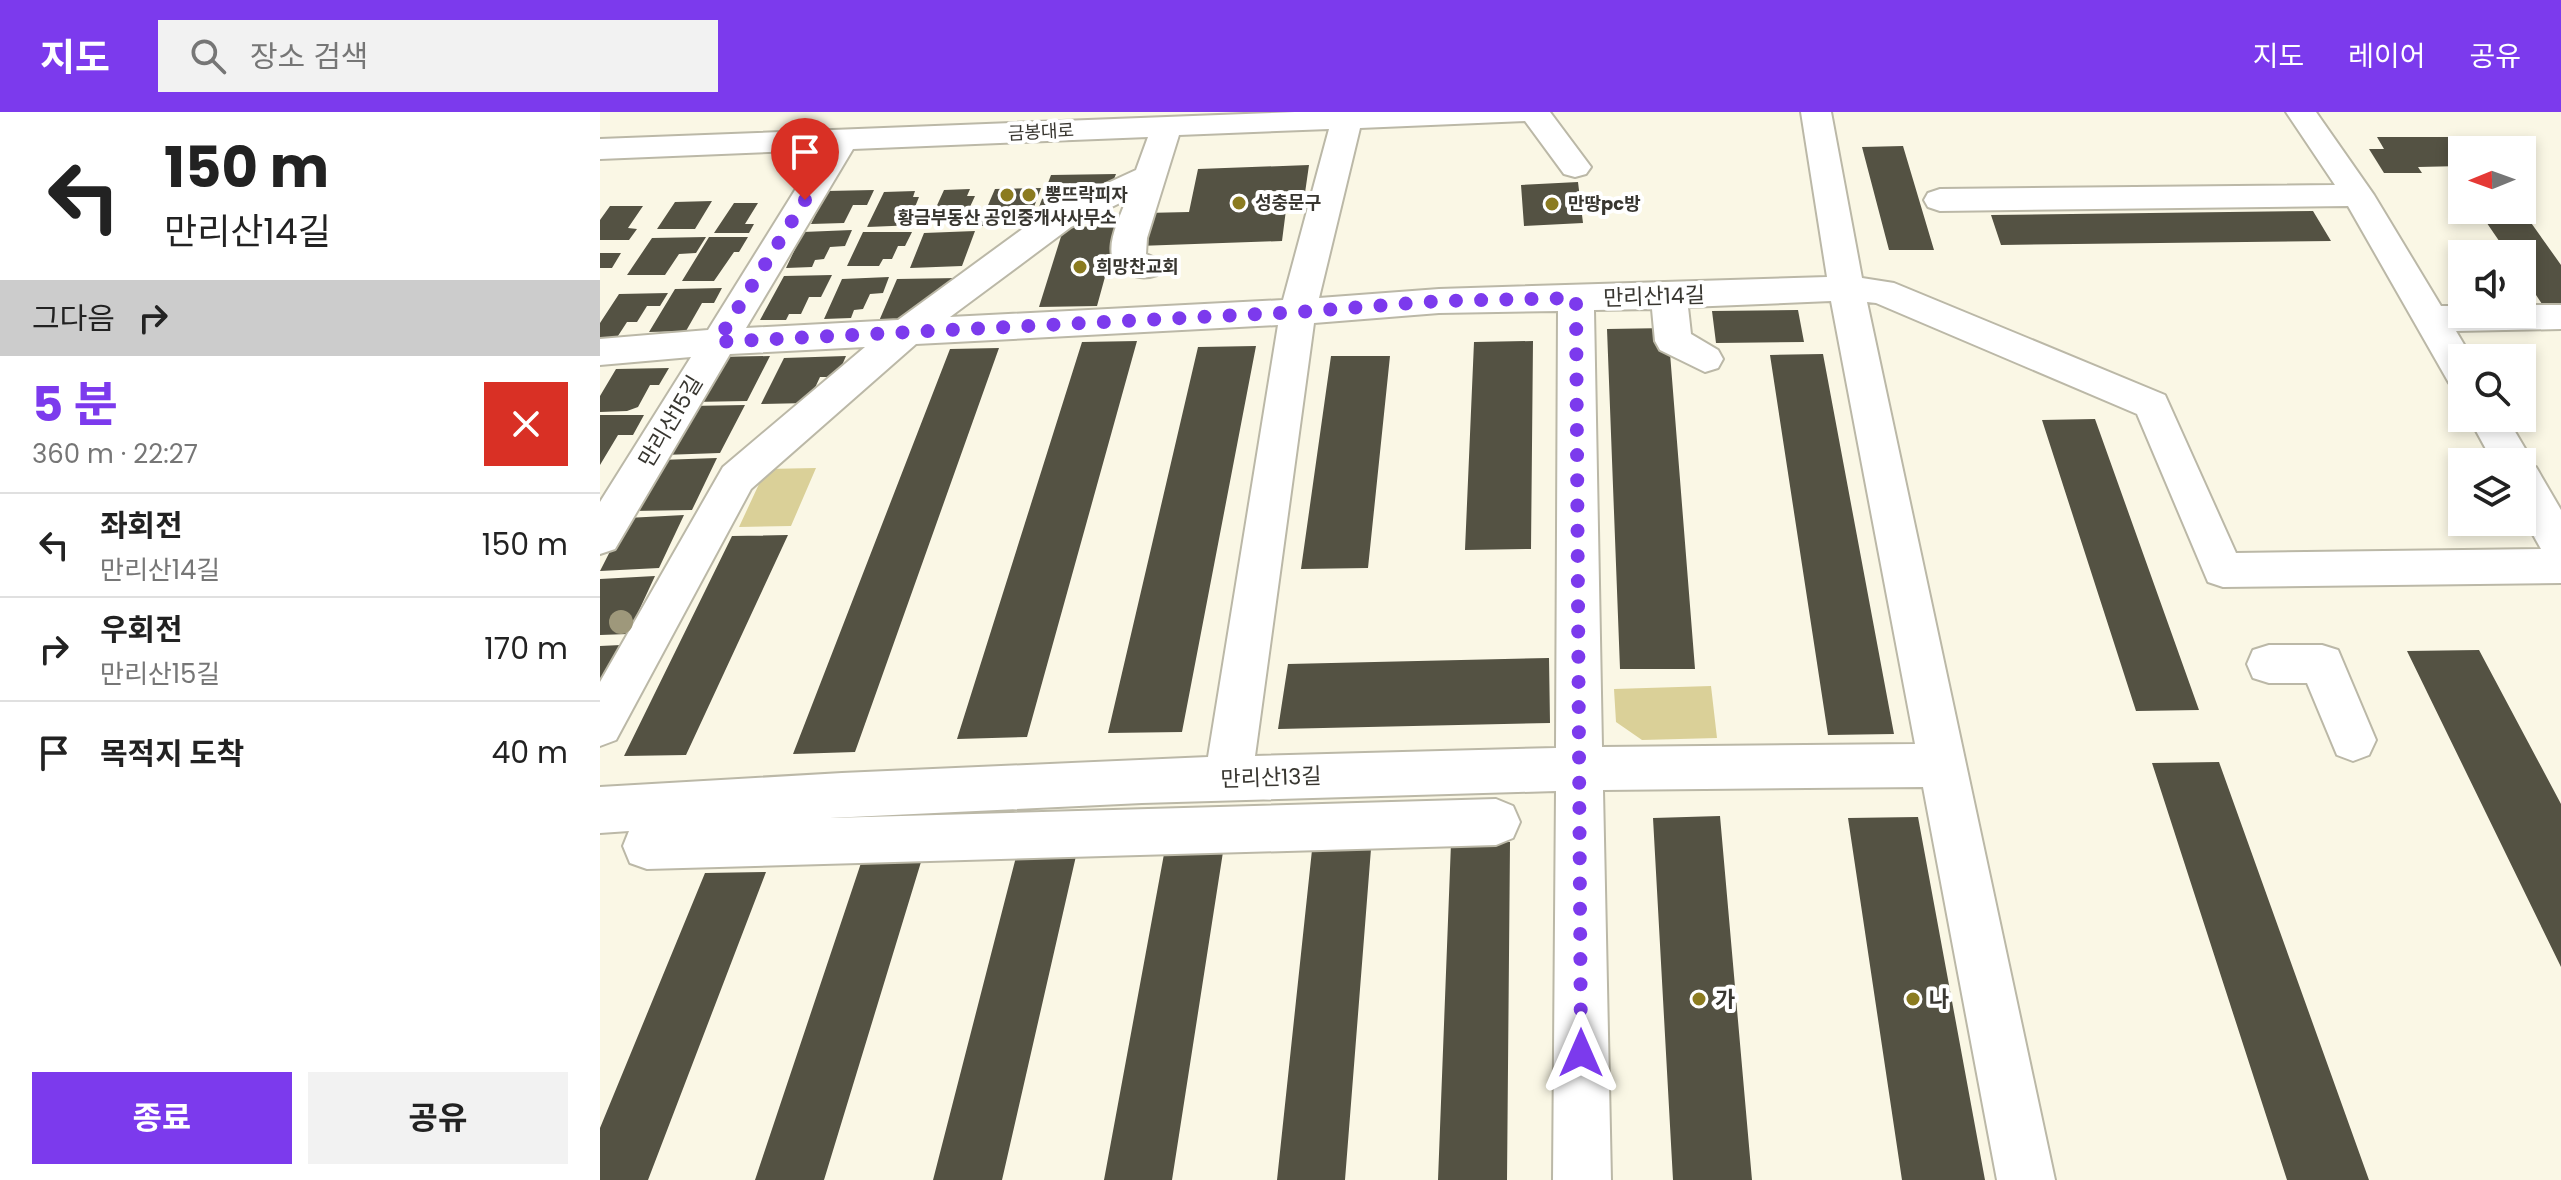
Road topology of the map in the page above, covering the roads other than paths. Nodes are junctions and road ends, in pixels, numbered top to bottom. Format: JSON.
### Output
{"nodes":[{"id":1,"x":975,"y":112,"type":"edge"},
{"id":2,"x":1532,"y":112,"type":"edge"},
{"id":3,"x":1816,"y":112,"type":"edge"},
{"id":4,"x":2301,"y":112,"type":"edge"},
{"id":5,"x":1347,"y":119,"type":"junction"},
{"id":6,"x":1167,"y":126,"type":"junction"},
{"id":7,"x":600,"y":129,"type":"edge"},
{"id":8,"x":841,"y":142,"type":"junction"},
{"id":9,"x":600,"y":149,"type":"edge"},
{"id":10,"x":1575,"y":167,"type":"dead end"},
{"id":11,"x":1150,"y":176,"type":"junction"},
{"id":12,"x":2358,"y":195,"type":"junction"},
{"id":13,"x":1940,"y":200,"type":"dead end"},
{"id":14,"x":1145,"y":267,"type":"dead end"},
{"id":15,"x":1846,"y":288,"type":"junction"},
{"id":16,"x":1669,"y":296,"type":"junction"},
{"id":17,"x":1576,"y":298,"type":"junction"},
{"id":18,"x":1298,"y":312,"type":"junction"},
{"id":19,"x":2561,"y":317,"type":"edge"},
{"id":20,"x":2432,"y":319,"type":"junction"},
{"id":21,"x":908,"y":331,"type":"junction"},
{"id":22,"x":717,"y":342,"type":"junction"},
{"id":23,"x":2448,"y":348,"type":"edge"},
{"id":24,"x":600,"y":352,"type":"edge"},
{"id":25,"x":1705,"y":359,"type":"dead end"},
{"id":26,"x":2536,"y":503,"type":"edge"},
{"id":27,"x":600,"y":537,"type":"edge"},
{"id":28,"x":2561,"y":547,"type":"edge"},
{"id":29,"x":2561,"y":566,"type":"edge"},
{"id":30,"x":2269,"y":664,"type":"dead end"},
{"id":31,"x":600,"y":725,"type":"edge"},
{"id":32,"x":2353,"y":740,"type":"dead end"},
{"id":33,"x":1942,"y":765,"type":"junction"},
{"id":34,"x":1579,"y":769,"type":"junction"},
{"id":35,"x":1228,"y":778,"type":"junction"},
{"id":36,"x":600,"y":810,"type":"edge"},
{"id":37,"x":1496,"y":822,"type":"dead end"},
{"id":38,"x":668,"y":832,"type":"junction"},
{"id":39,"x":1582,"y":1180,"type":"edge"},
{"id":40,"x":2026,"y":1180,"type":"edge"}],
"edges":[{"from":1,"to":7,"type":"street"},
{"from":2,"to":5,"type":"street","name":"금봉대로"},
{"from":2,"to":10,"type":"street"},
{"from":3,"to":15,"type":"street"},
{"from":4,"to":12,"type":"street"},
{"from":5,"to":6,"type":"street","name":"금봉대로"},
{"from":5,"to":18,"type":"street"},
{"from":6,"to":8,"type":"street","name":"금봉대로"},
{"from":6,"to":11,"type":"street"},
{"from":8,"to":9,"type":"street","name":"금봉대로"},
{"from":8,"to":22,"type":"street","name":"만리산15길"},
{"from":11,"to":14,"type":"street"},
{"from":11,"to":21,"type":"street"},
{"from":12,"to":13,"type":"street"},
{"from":12,"to":20,"type":"street"},
{"from":15,"to":16,"type":"street","name":"만리산14길"},
{"from":15,"to":29,"type":"street","name":"만리산14길"},
{"from":15,"to":33,"type":"street"},
{"from":16,"to":17,"type":"street","name":"만리산14길"},
{"from":16,"to":25,"type":"street"},
{"from":17,"to":18,"type":"street","name":"만리산14길"},
{"from":17,"to":34,"type":"street"},
{"from":18,"to":21,"type":"street","name":"만리산14길"},
{"from":18,"to":35,"type":"street"},
{"from":19,"to":20,"type":"street"},
{"from":20,"to":23,"type":"street"},
{"from":21,"to":22,"type":"street","name":"만리산14길"},
{"from":21,"to":31,"type":"street"},
{"from":22,"to":24,"type":"street","name":"만리산14길"},
{"from":22,"to":27,"type":"street","name":"만리산15길"},
{"from":26,"to":28,"type":"street"},
{"from":30,"to":32,"type":"street"},
{"from":33,"to":34,"type":"street","name":"만리산13길"},
{"from":33,"to":40,"type":"street"},
{"from":34,"to":35,"type":"street","name":"만리산13길"},
{"from":34,"to":39,"type":"street"},
{"from":35,"to":38,"type":"street","name":"만리산13길"},
{"from":36,"to":38,"type":"street","name":"만리산13길"},
{"from":37,"to":38,"type":"street"}]}
